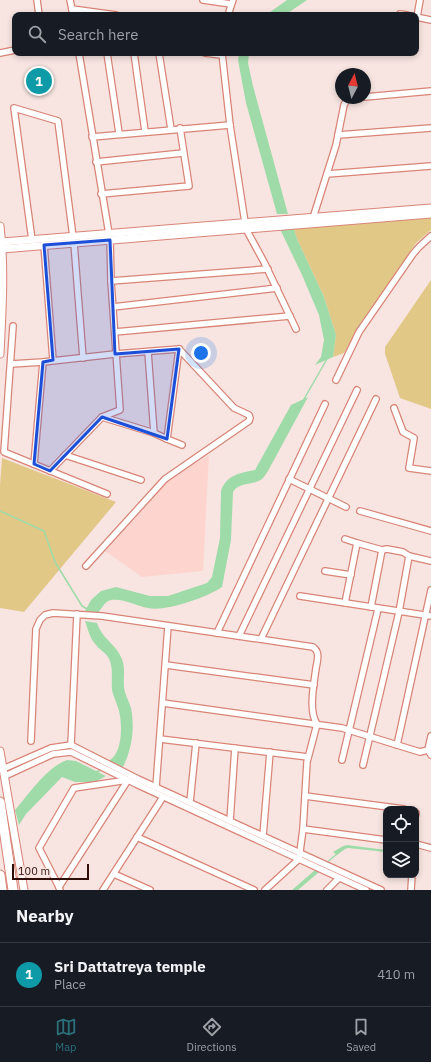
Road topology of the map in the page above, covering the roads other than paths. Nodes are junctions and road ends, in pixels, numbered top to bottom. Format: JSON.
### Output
{"nodes":[{"id":1,"x":37,"y":0,"type":"edge"},
{"id":2,"x":70,"y":0,"type":"edge"},
{"id":3,"x":203,"y":0,"type":"edge"},
{"id":4,"x":420,"y":0,"type":"edge"},
{"id":5,"x":232,"y":2,"type":"edge"},
{"id":6,"x":39,"y":12,"type":"edge"},
{"id":7,"x":72,"y":12,"type":"edge"},
{"id":8,"x":229,"y":12,"type":"edge"},
{"id":9,"x":418,"y":12,"type":"edge"},
{"id":10,"x":419,"y":17,"type":"edge"},
{"id":11,"x":431,"y":20,"type":"edge"},
{"id":12,"x":12,"y":51,"type":"edge"},
{"id":13,"x":0,"y":53,"type":"edge"},
{"id":14,"x":79,"y":56,"type":"edge"},
{"id":15,"x":107,"y":56,"type":"edge"},
{"id":16,"x":134,"y":56,"type":"edge"},
{"id":17,"x":159,"y":56,"type":"edge"},
{"id":18,"x":222,"y":56,"type":"edge"},
{"id":19,"x":431,"y":91,"type":"edge"},
{"id":20,"x":371,"y":96,"type":"edge"},
{"id":21,"x":345,"y":104,"type":"edge"},
{"id":22,"x":230,"y":125,"type":"junction"},
{"id":23,"x":180,"y":128,"type":"junction"},
{"id":24,"x":431,"y":128,"type":"edge"},
{"id":25,"x":171,"y":129,"type":"junction"},
{"id":26,"x":145,"y":131,"type":"junction"},
{"id":27,"x":119,"y":133,"type":"junction"},
{"id":28,"x":338,"y":135,"type":"junction"},
{"id":29,"x":92,"y":137,"type":"junction"},
{"id":30,"x":184,"y":154,"type":"junction"},
{"id":31,"x":96,"y":162,"type":"junction"},
{"id":32,"x":431,"y":166,"type":"edge"},
{"id":33,"x":327,"y":174,"type":"junction"},
{"id":34,"x":102,"y":194,"type":"junction"},
{"id":35,"x":431,"y":208,"type":"edge"},
{"id":36,"x":431,"y":214,"type":"edge"},
{"id":37,"x":313,"y":218,"type":"junction"},
{"id":38,"x":0,"y":226,"type":"edge"},
{"id":39,"x":246,"y":226,"type":"junction"},
{"id":40,"x":431,"y":236,"type":"edge"},
{"id":41,"x":109,"y":237,"type":"junction"},
{"id":42,"x":32,"y":240,"type":"junction"},
{"id":43,"x":73,"y":240,"type":"junction"},
{"id":44,"x":2,"y":246,"type":"junction"},
{"id":45,"x":44,"y":246,"type":"junction"},
{"id":46,"x":268,"y":269,"type":"junction"},
{"id":47,"x":111,"y":281,"type":"junction"},
{"id":48,"x":277,"y":288,"type":"junction"},
{"id":49,"x":113,"y":307,"type":"junction"},
{"id":50,"x":290,"y":316,"type":"junction"},
{"id":51,"x":13,"y":326,"type":"dead end"},
{"id":52,"x":296,"y":329,"type":"dead end"},
{"id":53,"x":115,"y":332,"type":"junction"},
{"id":54,"x":179,"y":349,"type":"junction"},
{"id":55,"x":148,"y":352,"type":"junction"},
{"id":56,"x":0,"y":354,"type":"edge"},
{"id":57,"x":115,"y":354,"type":"junction"},
{"id":58,"x":83,"y":358,"type":"junction"},
{"id":59,"x":53,"y":360,"type":"junction"},
{"id":60,"x":43,"y":362,"type":"junction"},
{"id":61,"x":11,"y":364,"type":"junction"},
{"id":62,"x":336,"y":380,"type":"dead end"},
{"id":63,"x":357,"y":390,"type":"dead end"},
{"id":64,"x":376,"y":399,"type":"dead end"},
{"id":65,"x":325,"y":404,"type":"dead end"},
{"id":66,"x":394,"y":408,"type":"dead end"},
{"id":67,"x":102,"y":417,"type":"junction"},
{"id":68,"x":154,"y":433,"type":"junction"},
{"id":69,"x":167,"y":440,"type":"junction"},
{"id":70,"x":182,"y":445,"type":"dead end"},
{"id":71,"x":66,"y":455,"type":"junction"},
{"id":72,"x":34,"y":464,"type":"junction"},
{"id":73,"x":50,"y":471,"type":"junction"},
{"id":74,"x":431,"y":472,"type":"edge"},
{"id":75,"x":290,"y":479,"type":"junction"},
{"id":76,"x":141,"y":480,"type":"dead end"},
{"id":77,"x":309,"y":489,"type":"junction"},
{"id":78,"x":107,"y":494,"type":"dead end"},
{"id":79,"x":328,"y":498,"type":"junction"},
{"id":80,"x":346,"y":507,"type":"dead end"},
{"id":81,"x":360,"y":511,"type":"dead end"},
{"id":82,"x":431,"y":531,"type":"edge"},
{"id":83,"x":345,"y":539,"type":"dead end"},
{"id":84,"x":357,"y":543,"type":"junction"},
{"id":85,"x":382,"y":550,"type":"junction"},
{"id":86,"x":409,"y":556,"type":"junction"},
{"id":87,"x":431,"y":561,"type":"edge"},
{"id":88,"x":86,"y":566,"type":"dead end"},
{"id":89,"x":325,"y":571,"type":"dead end"},
{"id":90,"x":351,"y":575,"type":"junction"},
{"id":91,"x":431,"y":590,"type":"edge"},
{"id":92,"x":300,"y":596,"type":"dead end"},
{"id":93,"x":345,"y":603,"type":"junction"},
{"id":94,"x":371,"y":608,"type":"junction"},
{"id":95,"x":378,"y":609,"type":"junction"},
{"id":96,"x":399,"y":612,"type":"junction"},
{"id":97,"x":77,"y":614,"type":"junction"},
{"id":98,"x":424,"y":615,"type":"junction"},
{"id":99,"x":431,"y":616,"type":"edge"},
{"id":100,"x":168,"y":626,"type":"junction"},
{"id":101,"x":217,"y":633,"type":"junction"},
{"id":102,"x":239,"y":636,"type":"junction"},
{"id":103,"x":261,"y":639,"type":"junction"},
{"id":104,"x":166,"y":665,"type":"junction"},
{"id":105,"x":314,"y":685,"type":"junction"},
{"id":106,"x":163,"y":703,"type":"junction"},
{"id":107,"x":317,"y":724,"type":"junction"},
{"id":108,"x":349,"y":730,"type":"junction"},
{"id":109,"x":370,"y":736,"type":"junction"},
{"id":110,"x":431,"y":736,"type":"edge"},
{"id":111,"x":160,"y":739,"type":"junction"},
{"id":112,"x":31,"y":741,"type":"dead end"},
{"id":113,"x":196,"y":743,"type":"junction"},
{"id":114,"x":71,"y":745,"type":"junction"},
{"id":115,"x":397,"y":745,"type":"junction"},
{"id":116,"x":235,"y":748,"type":"junction"},
{"id":117,"x":0,"y":751,"type":"edge"},
{"id":118,"x":270,"y":752,"type":"junction"},
{"id":119,"x":430,"y":752,"type":"edge"},
{"id":120,"x":308,"y":757,"type":"junction"},
{"id":121,"x":342,"y":760,"type":"dead end"},
{"id":122,"x":363,"y":765,"type":"dead end"},
{"id":123,"x":4,"y":773,"type":"junction"},
{"id":124,"x":138,"y":779,"type":"junction"},
{"id":125,"x":128,"y":780,"type":"junction"},
{"id":126,"x":156,"y":787,"type":"junction"},
{"id":127,"x":305,"y":796,"type":"junction"},
{"id":128,"x":163,"y":797,"type":"junction"},
{"id":129,"x":0,"y":802,"type":"edge"},
{"id":130,"x":190,"y":802,"type":"junction"},
{"id":131,"x":383,"y":806,"type":"edge"},
{"id":132,"x":230,"y":821,"type":"junction"},
{"id":133,"x":303,"y":829,"type":"junction"},
{"id":134,"x":137,"y":836,"type":"junction"},
{"id":135,"x":263,"y":836,"type":"junction"},
{"id":136,"x":383,"y":840,"type":"edge"},
{"id":137,"x":419,"y":845,"type":"edge"},
{"id":138,"x":431,"y":848,"type":"edge"},
{"id":139,"x":300,"y":853,"type":"junction"},
{"id":140,"x":299,"y":859,"type":"junction"},
{"id":141,"x":320,"y":867,"type":"junction"},
{"id":142,"x":114,"y":874,"type":"junction"},
{"id":143,"x":0,"y":875,"type":"edge"},
{"id":144,"x":339,"y":878,"type":"junction"},
{"id":145,"x":412,"y":878,"type":"edge"},
{"id":146,"x":60,"y":888,"type":"edge"},
{"id":147,"x":2,"y":890,"type":"edge"},
{"id":148,"x":13,"y":890,"type":"edge"},
{"id":149,"x":24,"y":890,"type":"edge"},
{"id":150,"x":66,"y":890,"type":"edge"},
{"id":151,"x":103,"y":890,"type":"edge"},
{"id":152,"x":150,"y":890,"type":"edge"},
{"id":153,"x":254,"y":890,"type":"edge"},
{"id":154,"x":265,"y":890,"type":"edge"},
{"id":155,"x":327,"y":890,"type":"edge"},
{"id":156,"x":366,"y":890,"type":"edge"},
{"id":157,"x":380,"y":890,"type":"edge"},
{"id":158,"x":411,"y":890,"type":"edge"}],
"edges":[{"from":1,"to":6,"type":"street"},
{"from":2,"to":7,"type":"street"},
{"from":3,"to":5,"type":"street"},
{"from":4,"to":9,"type":"street"},
{"from":5,"to":8,"type":"street"},
{"from":10,"to":11,"type":"street"},
{"from":12,"to":13,"type":"street"},
{"from":14,"to":29,"type":"street"},
{"from":15,"to":27,"type":"street"},
{"from":16,"to":26,"type":"street"},
{"from":17,"to":25,"type":"street"},
{"from":18,"to":22,"type":"street"},
{"from":19,"to":20,"type":"street"},
{"from":21,"to":28,"type":"street"},
{"from":22,"to":23,"type":"street"},
{"from":22,"to":39,"type":"street"},
{"from":23,"to":25,"type":"street"},
{"from":23,"to":30,"type":"street"},
{"from":24,"to":28,"type":"street"},
{"from":25,"to":26,"type":"street"},
{"from":26,"to":27,"type":"street"},
{"from":27,"to":29,"type":"street"},
{"from":28,"to":33,"type":"street"},
{"from":29,"to":31,"type":"street"},
{"from":30,"to":31,"type":"street"},
{"from":30,"to":34,"type":"street"},
{"from":31,"to":34,"type":"street"},
{"from":32,"to":33,"type":"street"},
{"from":33,"to":37,"type":"street"},
{"from":34,"to":41,"type":"street"},
{"from":35,"to":37,"type":"street"},
{"from":36,"to":39,"type":"street"},
{"from":37,"to":39,"type":"street"},
{"from":38,"to":44,"type":"street"},
{"from":39,"to":41,"type":"street"},
{"from":39,"to":46,"type":"street"},
{"from":40,"to":62,"type":"street"},
{"from":41,"to":43,"type":"street"},
{"from":41,"to":47,"type":"street"},
{"from":42,"to":43,"type":"street"},
{"from":42,"to":43,"type":"street"},
{"from":42,"to":44,"type":"street"},
{"from":43,"to":45,"type":"street"},
{"from":43,"to":58,"type":"street"},
{"from":44,"to":45,"type":"street"},
{"from":44,"to":56,"type":"street"},
{"from":45,"to":59,"type":"street"},
{"from":46,"to":47,"type":"street"},
{"from":46,"to":48,"type":"street"},
{"from":47,"to":49,"type":"street"},
{"from":48,"to":49,"type":"street"},
{"from":48,"to":50,"type":"street"},
{"from":49,"to":53,"type":"street"},
{"from":50,"to":52,"type":"street"},
{"from":50,"to":53,"type":"street"},
{"from":51,"to":61,"type":"street"},
{"from":53,"to":57,"type":"street"},
{"from":54,"to":55,"type":"street"},
{"from":54,"to":69,"type":"street"},
{"from":54,"to":88,"type":"street"},
{"from":55,"to":57,"type":"street"},
{"from":55,"to":68,"type":"street"},
{"from":57,"to":58,"type":"street"},
{"from":57,"to":67,"type":"street"},
{"from":58,"to":59,"type":"street"},
{"from":59,"to":60,"type":"street"},
{"from":60,"to":61,"type":"street"},
{"from":60,"to":72,"type":"street"},
{"from":61,"to":72,"type":"street"},
{"from":63,"to":77,"type":"street"},
{"from":64,"to":79,"type":"street"},
{"from":65,"to":75,"type":"street"},
{"from":66,"to":74,"type":"street"},
{"from":67,"to":68,"type":"street"},
{"from":67,"to":71,"type":"street"},
{"from":68,"to":69,"type":"street"},
{"from":69,"to":70,"type":"street"},
{"from":71,"to":73,"type":"street"},
{"from":71,"to":76,"type":"street"},
{"from":72,"to":73,"type":"street"},
{"from":73,"to":78,"type":"street"},
{"from":75,"to":77,"type":"street"},
{"from":75,"to":101,"type":"street"},
{"from":77,"to":79,"type":"street"},
{"from":77,"to":102,"type":"street"},
{"from":79,"to":80,"type":"street"},
{"from":79,"to":103,"type":"street"},
{"from":81,"to":82,"type":"street"},
{"from":83,"to":84,"type":"street"},
{"from":84,"to":85,"type":"street"},
{"from":84,"to":90,"type":"street"},
{"from":85,"to":86,"type":"street"},
{"from":85,"to":94,"type":"street"},
{"from":86,"to":87,"type":"street"},
{"from":86,"to":96,"type":"street"},
{"from":89,"to":90,"type":"street"},
{"from":90,"to":93,"type":"street"},
{"from":91,"to":98,"type":"street"},
{"from":92,"to":93,"type":"street"},
{"from":93,"to":94,"type":"street"},
{"from":94,"to":95,"type":"street"},
{"from":95,"to":96,"type":"street"},
{"from":95,"to":108,"type":"street"},
{"from":96,"to":98,"type":"street"},
{"from":96,"to":109,"type":"street"},
{"from":97,"to":100,"type":"street"},
{"from":97,"to":112,"type":"street"},
{"from":97,"to":114,"type":"street"},
{"from":98,"to":99,"type":"street"},
{"from":98,"to":115,"type":"street"},
{"from":100,"to":101,"type":"street"},
{"from":100,"to":104,"type":"street"},
{"from":101,"to":102,"type":"street"},
{"from":102,"to":103,"type":"street"},
{"from":103,"to":105,"type":"street"},
{"from":104,"to":105,"type":"street"},
{"from":104,"to":106,"type":"street"},
{"from":105,"to":107,"type":"street"},
{"from":106,"to":107,"type":"street"},
{"from":106,"to":111,"type":"street"},
{"from":107,"to":108,"type":"street"},
{"from":107,"to":120,"type":"street"},
{"from":108,"to":109,"type":"street"},
{"from":108,"to":121,"type":"street"},
{"from":109,"to":115,"type":"street"},
{"from":109,"to":122,"type":"street"},
{"from":110,"to":119,"type":"street"},
{"from":111,"to":113,"type":"street"},
{"from":111,"to":126,"type":"street"},
{"from":113,"to":116,"type":"street"},
{"from":113,"to":130,"type":"street"},
{"from":114,"to":123,"type":"street"},
{"from":114,"to":124,"type":"street"},
{"from":115,"to":119,"type":"street"},
{"from":116,"to":118,"type":"street"},
{"from":116,"to":132,"type":"street"},
{"from":117,"to":123,"type":"street"},
{"from":118,"to":120,"type":"street"},
{"from":118,"to":135,"type":"street"},
{"from":120,"to":127,"type":"street"},
{"from":123,"to":125,"type":"street"},
{"from":123,"to":149,"type":"street"},
{"from":124,"to":125,"type":"street"},
{"from":124,"to":126,"type":"street"},
{"from":125,"to":128,"type":"street"},
{"from":125,"to":146,"type":"street"},
{"from":125,"to":146,"type":"street"},
{"from":126,"to":130,"type":"street"},
{"from":127,"to":131,"type":"street"},
{"from":127,"to":133,"type":"street"},
{"from":128,"to":134,"type":"street"},
{"from":128,"to":140,"type":"street"},
{"from":129,"to":148,"type":"highway"},
{"from":130,"to":132,"type":"street"},
{"from":132,"to":135,"type":"street"},
{"from":133,"to":136,"type":"street"},
{"from":133,"to":139,"type":"street"},
{"from":134,"to":142,"type":"street"},
{"from":134,"to":153,"type":"street"},
{"from":135,"to":139,"type":"street"},
{"from":137,"to":138,"type":"street"},
{"from":139,"to":140,"type":"street"},
{"from":139,"to":141,"type":"street"},
{"from":140,"to":141,"type":"street"},
{"from":140,"to":154,"type":"street"},
{"from":141,"to":144,"type":"street"},
{"from":141,"to":157,"type":"street"},
{"from":142,"to":151,"type":"street"},
{"from":142,"to":152,"type":"street"},
{"from":143,"to":147,"type":"highway"},
{"from":144,"to":155,"type":"street"},
{"from":144,"to":156,"type":"street"},
{"from":145,"to":158,"type":"street"},
{"from":146,"to":150,"type":"street"}]}
